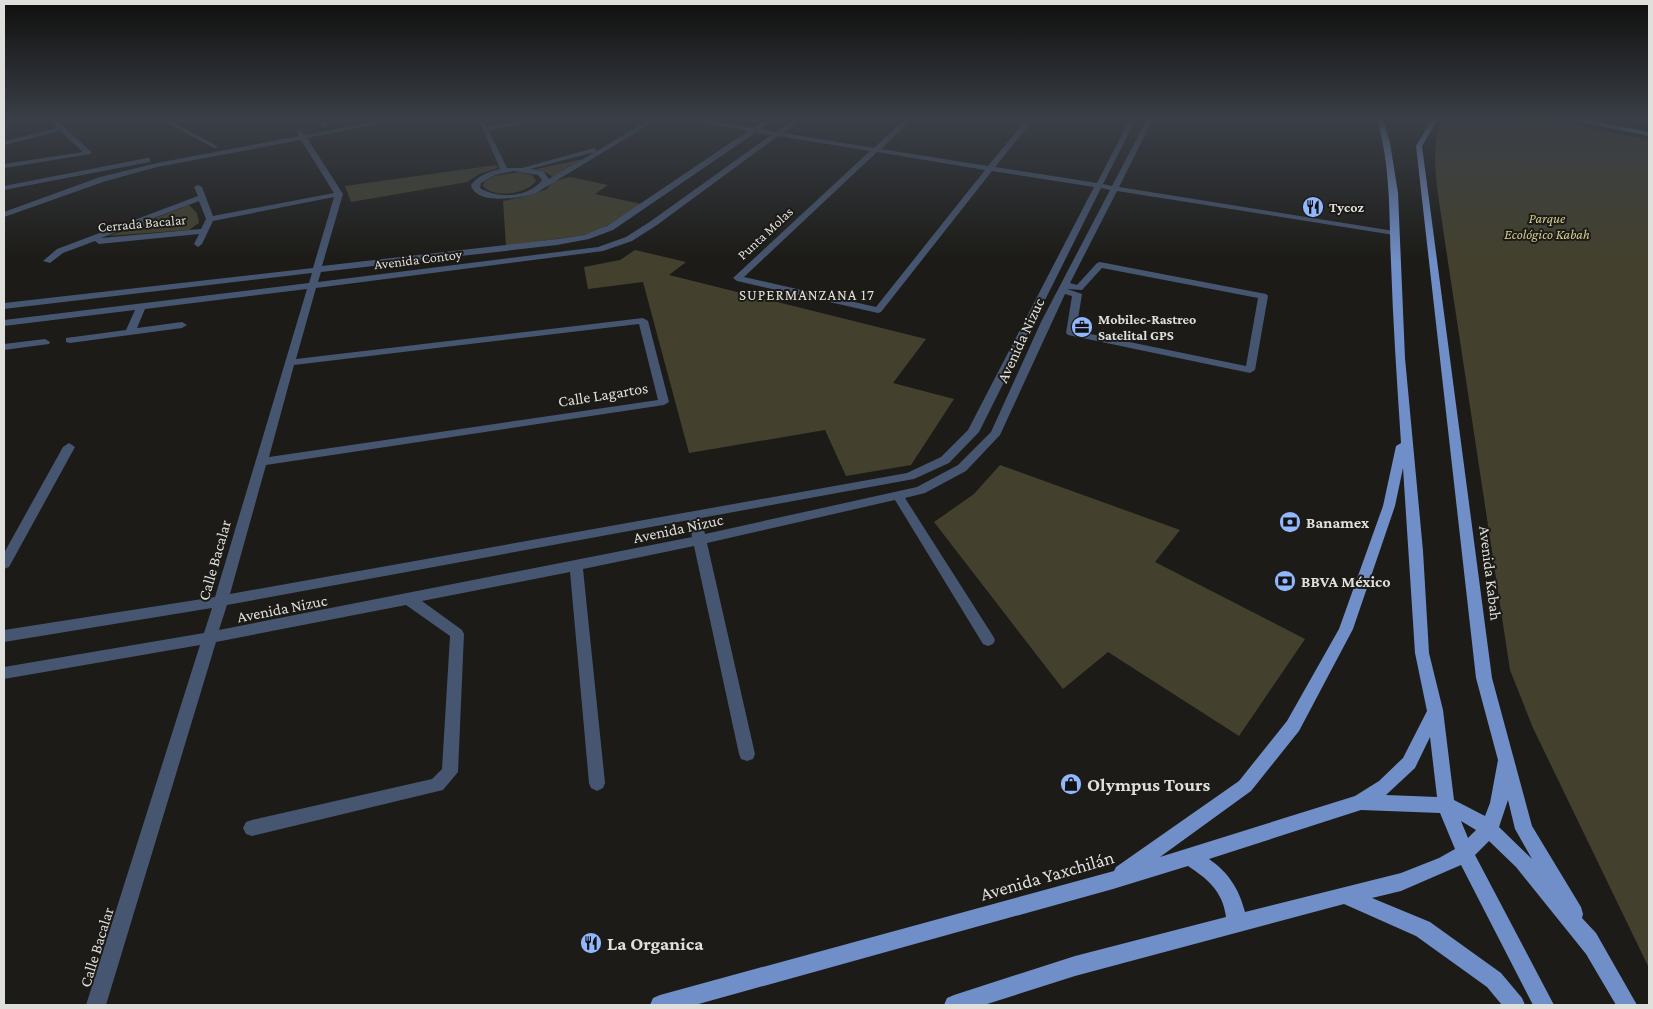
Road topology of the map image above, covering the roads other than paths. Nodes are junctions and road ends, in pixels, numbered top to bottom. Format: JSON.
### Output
{"nodes":[{"id":1,"x":79,"y":166,"type":"edge"},
{"id":2,"x":153,"y":166,"type":"edge"},
{"id":3,"x":322,"y":166,"type":"edge"},
{"id":4,"x":502,"y":166,"type":"edge"},
{"id":5,"x":534,"y":166,"type":"edge"},
{"id":6,"x":575,"y":166,"type":"edge"},
{"id":7,"x":703,"y":166,"type":"edge"},
{"id":8,"x":733,"y":166,"type":"edge"},
{"id":9,"x":858,"y":166,"type":"edge"},
{"id":10,"x":978,"y":166,"type":"edge"},
{"id":11,"x":1110,"y":166,"type":"edge"},
{"id":12,"x":1126,"y":166,"type":"edge"},
{"id":13,"x":1390,"y":166,"type":"edge"},
{"id":14,"x":1421,"y":166,"type":"edge"},
{"id":15,"x":990,"y":168,"type":"junction"},
{"id":16,"x":523,"y":169,"type":"junction"},
{"id":17,"x":504,"y":170,"type":"junction"},
{"id":18,"x":31,"y":182,"type":"junction"},
{"id":19,"x":4,"y":186,"type":"edge"},
{"id":20,"x":1100,"y":186,"type":"junction"},
{"id":21,"x":198,"y":187,"type":"dead end"},
{"id":22,"x":540,"y":188,"type":"junction"},
{"id":23,"x":1115,"y":188,"type":"junction"},
{"id":24,"x":66,"y":193,"type":"junction"},
{"id":25,"x":339,"y":194,"type":"junction"},
{"id":26,"x":202,"y":197,"type":"junction"},
{"id":27,"x":4,"y":215,"type":"edge"},
{"id":28,"x":210,"y":219,"type":"junction"},
{"id":29,"x":204,"y":232,"type":"junction"},
{"id":30,"x":1394,"y":233,"type":"junction"},
{"id":31,"x":83,"y":242,"type":"junction"},
{"id":32,"x":198,"y":244,"type":"dead end"},
{"id":33,"x":47,"y":260,"type":"dead end"},
{"id":34,"x":317,"y":269,"type":"junction"},
{"id":35,"x":312,"y":285,"type":"junction"},
{"id":36,"x":1063,"y":288,"type":"junction"},
{"id":37,"x":4,"y":306,"type":"edge"},
{"id":38,"x":141,"y":306,"type":"junction"},
{"id":39,"x":1031,"y":319,"type":"junction"},
{"id":40,"x":1046,"y":322,"type":"junction"},
{"id":41,"x":4,"y":323,"type":"edge"},
{"id":42,"x":182,"y":325,"type":"dead end"},
{"id":43,"x":130,"y":332,"type":"junction"},
{"id":44,"x":70,"y":340,"type":"dead end"},
{"id":45,"x":45,"y":342,"type":"dead end"},
{"id":46,"x":4,"y":347,"type":"edge"},
{"id":47,"x":289,"y":363,"type":"junction"},
{"id":48,"x":1405,"y":433,"type":"junction"},
{"id":49,"x":69,"y":447,"type":"dead end"},
{"id":50,"x":260,"y":462,"type":"junction"},
{"id":51,"x":897,"y":494,"type":"junction"},
{"id":52,"x":694,"y":515,"type":"junction"},
{"id":53,"x":699,"y":540,"type":"junction"},
{"id":54,"x":4,"y":564,"type":"edge"},
{"id":55,"x":576,"y":566,"type":"junction"},
{"id":56,"x":408,"y":599,"type":"junction"},
{"id":57,"x":221,"y":602,"type":"junction"},
{"id":58,"x":4,"y":636,"type":"edge"},
{"id":59,"x":209,"y":638,"type":"junction"},
{"id":60,"x":988,"y":640,"type":"dead end"},
{"id":61,"x":4,"y":673,"type":"edge"},
{"id":62,"x":1435,"y":710,"type":"junction"},
{"id":63,"x":747,"y":754,"type":"dead end"},
{"id":64,"x":1505,"y":756,"type":"junction"},
{"id":65,"x":597,"y":783,"type":"dead end"},
{"id":66,"x":1361,"y":802,"type":"junction"},
{"id":67,"x":1446,"y":805,"type":"junction"},
{"id":68,"x":252,"y":828,"type":"dead end"},
{"id":69,"x":1489,"y":829,"type":"junction"},
{"id":70,"x":1466,"y":852,"type":"junction"},
{"id":71,"x":1190,"y":857,"type":"junction"},
{"id":72,"x":1113,"y":880,"type":"junction"},
{"id":73,"x":1344,"y":896,"type":"junction"},
{"id":74,"x":1237,"y":924,"type":"junction"},
{"id":75,"x":1593,"y":947,"type":"junction"},
{"id":76,"x":96,"y":1005,"type":"edge"},
{"id":77,"x":660,"y":1005,"type":"edge"},
{"id":78,"x":954,"y":1005,"type":"edge"},
{"id":79,"x":1515,"y":1005,"type":"edge"},
{"id":80,"x":1544,"y":1005,"type":"edge"},
{"id":81,"x":1627,"y":1005,"type":"edge"}],
"edges":[{"from":1,"to":18,"type":"street"},
{"from":2,"to":24,"type":"street"},
{"from":3,"to":25,"type":"street"},
{"from":4,"to":17,"type":"street"},
{"from":5,"to":16,"type":"street"},
{"from":6,"to":22,"type":"street"},
{"from":7,"to":34,"type":"street","name":"Avenida Contoy"},
{"from":8,"to":35,"type":"street","name":"Avenida Contoy"},
{"from":9,"to":15,"type":"street","name":"Punta Molas"},
{"from":10,"to":15,"type":"street"},
{"from":11,"to":20,"type":"street","name":"Avenida Nizuc"},
{"from":12,"to":23,"type":"street","name":"Avenida Nizuc"},
{"from":13,"to":30,"type":"main road"},
{"from":14,"to":64,"type":"main road","name":"Avenida Kabah"},
{"from":15,"to":20,"type":"street"},
{"from":16,"to":17,"type":"street"},
{"from":16,"to":22,"type":"street"},
{"from":17,"to":22,"type":"street"},
{"from":18,"to":19,"type":"street"},
{"from":18,"to":24,"type":"street"},
{"from":20,"to":23,"type":"street"},
{"from":20,"to":39,"type":"street","name":"Avenida Nizuc"},
{"from":21,"to":26,"type":"street","name":"Cerrada Bacalar"},
{"from":23,"to":30,"type":"street"},
{"from":23,"to":36,"type":"street","name":"Avenida Nizuc"},
{"from":24,"to":27,"type":"street"},
{"from":25,"to":28,"type":"street","name":"Cerrada Bacalar"},
{"from":25,"to":34,"type":"street","name":"Calle Bacalar"},
{"from":26,"to":28,"type":"street","name":"Cerrada Bacalar"},
{"from":26,"to":31,"type":"street","name":"Cerrada Bacalar"},
{"from":28,"to":29,"type":"street","name":"Cerrada Bacalar"},
{"from":29,"to":31,"type":"street","name":"Cerrada Bacalar"},
{"from":29,"to":32,"type":"street","name":"Cerrada Bacalar"},
{"from":30,"to":48,"type":"main road"},
{"from":31,"to":33,"type":"street","name":"Cerrada Bacalar"},
{"from":34,"to":35,"type":"street","name":"Calle Bacalar"},
{"from":34,"to":37,"type":"street","name":"Avenida Contoy"},
{"from":35,"to":38,"type":"street","name":"Avenida Contoy"},
{"from":35,"to":47,"type":"street","name":"Calle Bacalar"},
{"from":36,"to":36,"type":"street"},
{"from":36,"to":40,"type":"street","name":"Avenida Nizuc"},
{"from":38,"to":41,"type":"street","name":"Avenida Contoy"},
{"from":38,"to":43,"type":"street"},
{"from":39,"to":40,"type":"street"},
{"from":39,"to":52,"type":"street","name":"Avenida Nizuc"},
{"from":40,"to":51,"type":"street","name":"Avenida Nizuc"},
{"from":42,"to":43,"type":"street"},
{"from":43,"to":44,"type":"street"},
{"from":45,"to":46,"type":"street"},
{"from":47,"to":50,"type":"street","name":"Calle Bacalar"},
{"from":47,"to":50,"type":"street","name":"Calle Lagartos"},
{"from":48,"to":62,"type":"main road"},
{"from":48,"to":72,"type":"main road"},
{"from":49,"to":54,"type":"street"},
{"from":50,"to":57,"type":"street","name":"Calle Bacalar"},
{"from":51,"to":53,"type":"street","name":"Avenida Nizuc"},
{"from":51,"to":60,"type":"street"},
{"from":52,"to":53,"type":"street"},
{"from":52,"to":57,"type":"street","name":"Avenida Nizuc"},
{"from":53,"to":55,"type":"street","name":"Avenida Nizuc"},
{"from":53,"to":63,"type":"street"},
{"from":55,"to":56,"type":"street","name":"Avenida Nizuc"},
{"from":55,"to":65,"type":"street"},
{"from":56,"to":59,"type":"street","name":"Avenida Nizuc"},
{"from":56,"to":68,"type":"street"},
{"from":57,"to":58,"type":"street","name":"Avenida Nizuc"},
{"from":57,"to":59,"type":"street","name":"Calle Bacalar"},
{"from":59,"to":61,"type":"street","name":"Avenida Nizuc"},
{"from":59,"to":76,"type":"street","name":"Calle Bacalar"},
{"from":62,"to":66,"type":"main road"},
{"from":62,"to":67,"type":"main road"},
{"from":64,"to":69,"type":"main road"},
{"from":64,"to":75,"type":"main road","name":"Avenida Kabah"},
{"from":66,"to":67,"type":"main road","name":"Avenida Yaxchilán"},
{"from":66,"to":71,"type":"main road","name":"Avenida Yaxchilán"},
{"from":67,"to":69,"type":"main road"},
{"from":67,"to":70,"type":"main road"},
{"from":69,"to":70,"type":"main road"},
{"from":69,"to":75,"type":"main road"},
{"from":70,"to":73,"type":"main road"},
{"from":70,"to":80,"type":"main road"},
{"from":71,"to":72,"type":"main road","name":"Avenida Yaxchilán"},
{"from":71,"to":74,"type":"main road"},
{"from":72,"to":77,"type":"main road","name":"Avenida Yaxchilán"},
{"from":73,"to":74,"type":"main road"},
{"from":73,"to":79,"type":"main road"},
{"from":74,"to":78,"type":"main road"},
{"from":75,"to":81,"type":"main road","name":"Avenida Kabah"}]}
